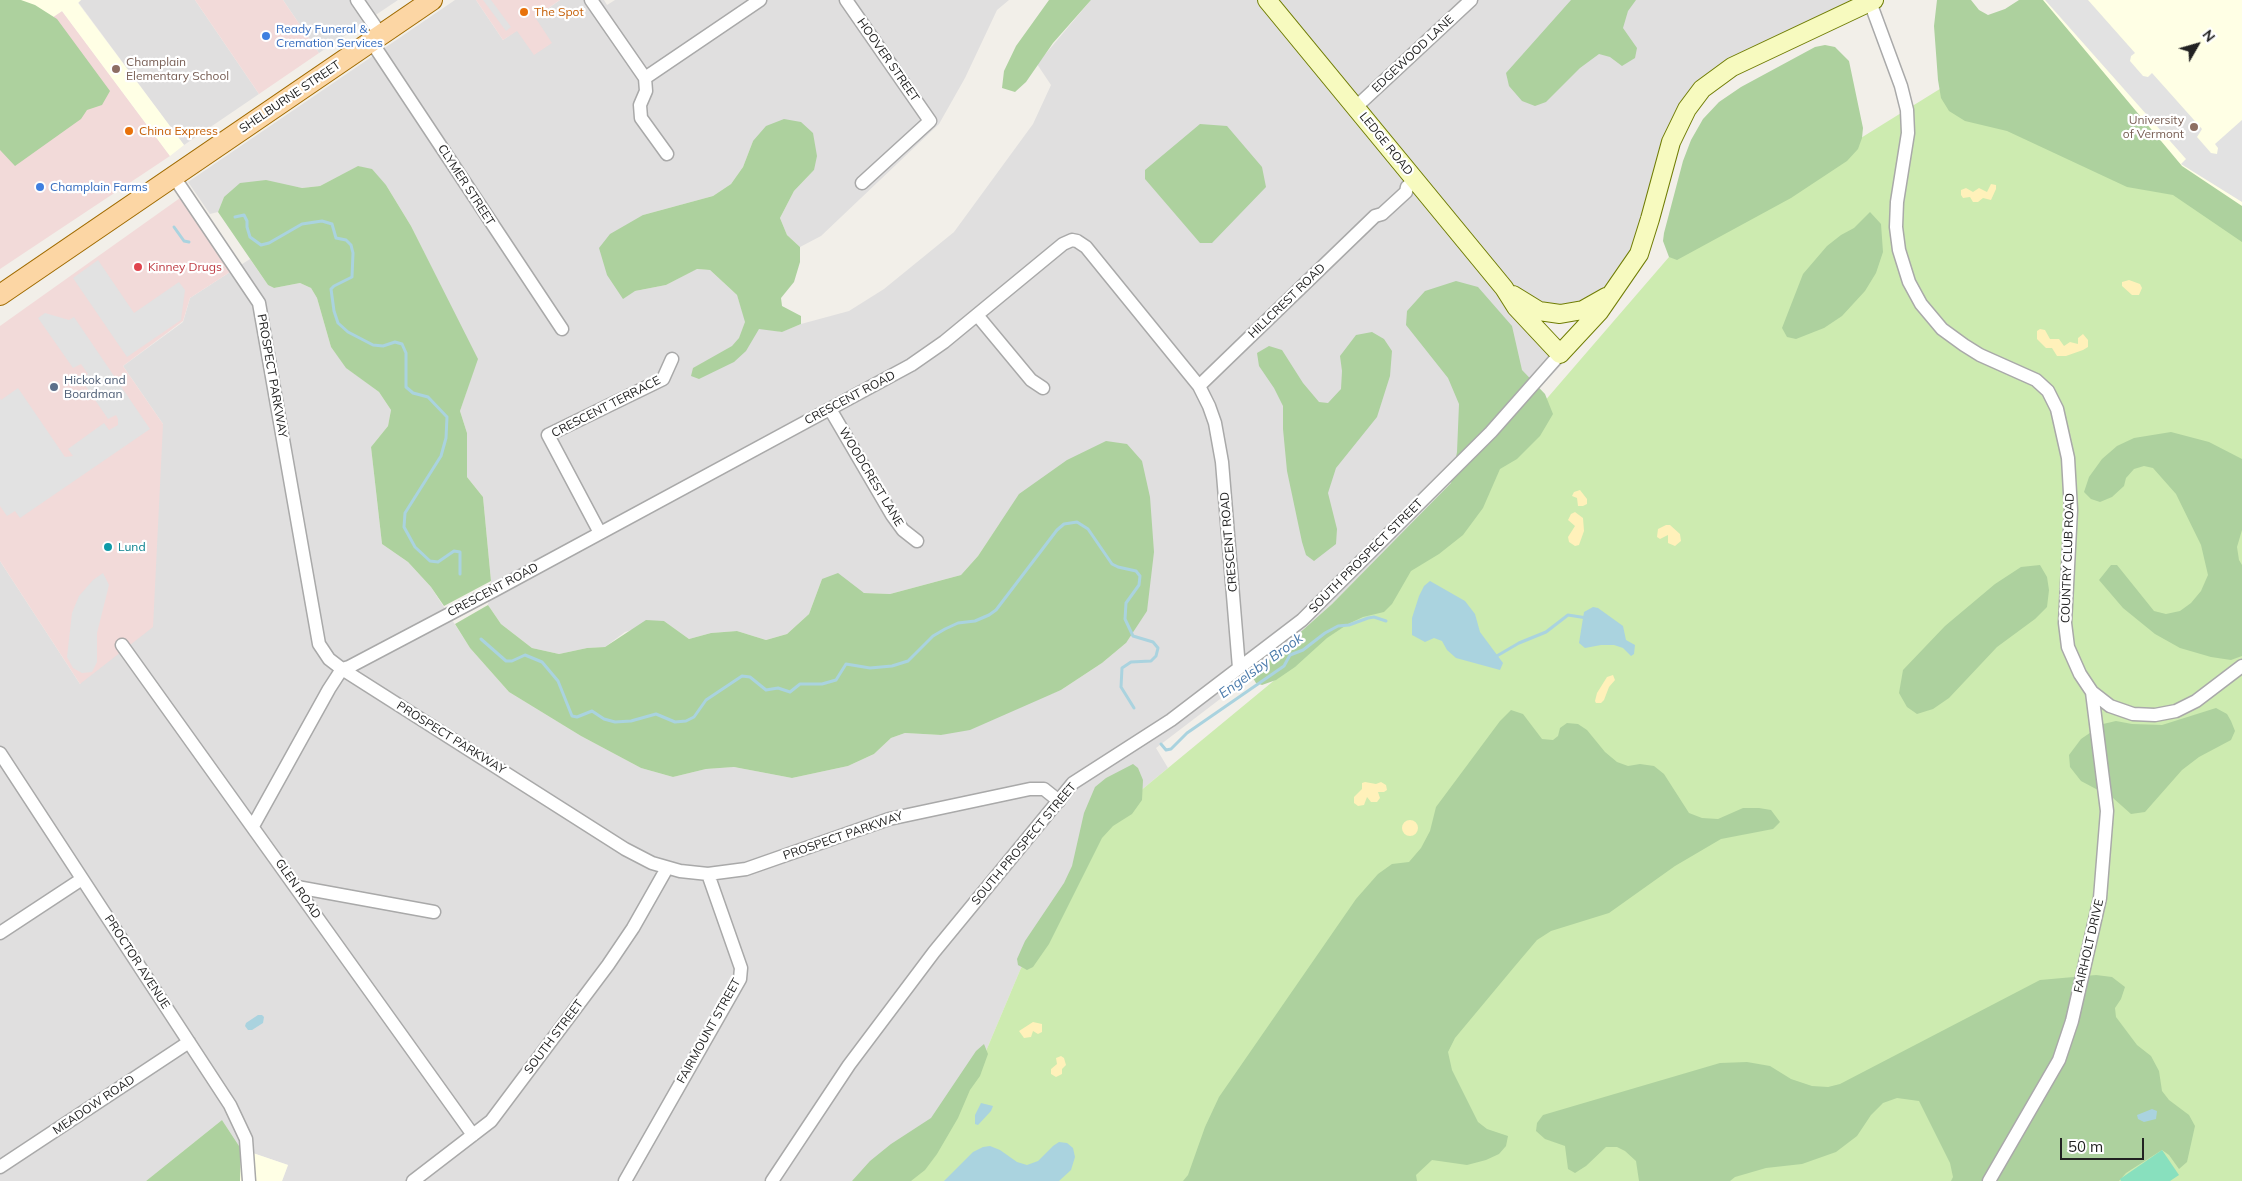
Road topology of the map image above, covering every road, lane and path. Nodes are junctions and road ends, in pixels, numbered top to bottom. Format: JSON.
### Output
{"nodes":[{"id":1,"x":357,"y":0,"type":"edge"},
{"id":2,"x":432,"y":0,"type":"edge"},
{"id":3,"x":591,"y":0,"type":"edge"},
{"id":4,"x":760,"y":0,"type":"edge"},
{"id":5,"x":846,"y":0,"type":"edge"},
{"id":6,"x":1267,"y":0,"type":"edge"},
{"id":7,"x":1471,"y":0,"type":"edge"},
{"id":8,"x":1872,"y":1,"type":"edge"},
{"id":9,"x":376,"y":38,"type":"junction"},
{"id":10,"x":645,"y":78,"type":"junction"},
{"id":11,"x":1356,"y":107,"type":"junction"},
{"id":12,"x":667,"y":154,"type":"dead end"},
{"id":13,"x":174,"y":177,"type":"junction"},
{"id":14,"x":862,"y":183,"type":"dead end"},
{"id":15,"x":1411,"y":183,"type":"junction"},
{"id":16,"x":1504,"y":288,"type":"junction"},
{"id":17,"x":0,"y":295,"type":"edge"},
{"id":18,"x":1610,"y":295,"type":"junction"},
{"id":19,"x":977,"y":315,"type":"junction"},
{"id":20,"x":562,"y":329,"type":"dead end"},
{"id":21,"x":1560,"y":354,"type":"junction"},
{"id":22,"x":672,"y":359,"type":"dead end"},
{"id":23,"x":1199,"y":386,"type":"junction"},
{"id":24,"x":1042,"y":388,"type":"dead end"},
{"id":25,"x":830,"y":409,"type":"junction"},
{"id":26,"x":600,"y":533,"type":"junction"},
{"id":27,"x":917,"y":541,"type":"dead end"},
{"id":28,"x":122,"y":645,"type":"dead end"},
{"id":29,"x":2242,"y":666,"type":"edge"},
{"id":30,"x":1239,"y":668,"type":"junction"},
{"id":31,"x":342,"y":669,"type":"junction"},
{"id":32,"x":2092,"y":692,"type":"junction"},
{"id":33,"x":0,"y":753,"type":"edge"},
{"id":34,"x":1059,"y":801,"type":"junction"},
{"id":35,"x":253,"y":826,"type":"junction"},
{"id":36,"x":667,"y":868,"type":"junction"},
{"id":37,"x":708,"y":874,"type":"junction"},
{"id":38,"x":82,"y":879,"type":"junction"},
{"id":39,"x":297,"y":887,"type":"junction"},
{"id":40,"x":434,"y":912,"type":"dead end"},
{"id":41,"x":0,"y":933,"type":"edge"},
{"id":42,"x":189,"y":1042,"type":"junction"},
{"id":43,"x":473,"y":1135,"type":"junction"},
{"id":44,"x":0,"y":1167,"type":"edge"},
{"id":45,"x":249,"y":1181,"type":"edge"},
{"id":46,"x":413,"y":1181,"type":"edge"},
{"id":47,"x":625,"y":1181,"type":"edge"},
{"id":48,"x":772,"y":1181,"type":"edge"},
{"id":49,"x":1989,"y":1181,"type":"edge"}],
"edges":[{"from":1,"to":9,"type":"street","name":"CLYMER STREET"},
{"from":2,"to":9,"type":"main road","name":"SHELBURNE STREET"},
{"from":3,"to":10,"type":"street"},
{"from":4,"to":10,"type":"street"},
{"from":5,"to":14,"type":"street","name":"HOOVER STREET"},
{"from":6,"to":11,"type":"street","name":"LEDGE ROAD"},
{"from":7,"to":11,"type":"street","name":"EDGEWOOD LANE"},
{"from":8,"to":18,"type":"street","name":"SOUTH PROSPECT STREET"},
{"from":8,"to":32,"type":"street","name":"COUNTRY CLUB ROAD"},
{"from":9,"to":13,"type":"main road","name":"SHELBURNE STREET"},
{"from":9,"to":20,"type":"street","name":"CLYMER STREET"},
{"from":10,"to":12,"type":"street"},
{"from":11,"to":15,"type":"street","name":"LEDGE ROAD"},
{"from":13,"to":17,"type":"main road","name":"SHELBURNE STREET"},
{"from":13,"to":31,"type":"street","name":"PROSPECT PARKWAY"},
{"from":15,"to":16,"type":"street","name":"LEDGE ROAD"},
{"from":15,"to":23,"type":"street","name":"HILLCREST ROAD"},
{"from":16,"to":18,"type":"street","name":"LEDGE ROAD"},
{"from":16,"to":21,"type":"street","name":"LEDGE ROAD"},
{"from":18,"to":21,"type":"street","name":"SOUTH PROSPECT STREET"},
{"from":19,"to":23,"type":"street","name":"CRESCENT ROAD"},
{"from":19,"to":24,"type":"street"},
{"from":19,"to":25,"type":"street","name":"CRESCENT ROAD"},
{"from":21,"to":30,"type":"street","name":"SOUTH PROSPECT STREET"},
{"from":22,"to":26,"type":"street","name":"CRESCENT TERRACE"},
{"from":23,"to":30,"type":"street","name":"CRESCENT ROAD"},
{"from":25,"to":26,"type":"street","name":"CRESCENT ROAD"},
{"from":25,"to":27,"type":"street","name":"WOODCREST LANE"},
{"from":26,"to":31,"type":"street","name":"CRESCENT ROAD"},
{"from":28,"to":35,"type":"street","name":"GLEN ROAD"},
{"from":29,"to":32,"type":"street","name":"COUNTRY CLUB ROAD"},
{"from":30,"to":34,"type":"street","name":"SOUTH PROSPECT STREET"},
{"from":31,"to":35,"type":"street"},
{"from":31,"to":36,"type":"street","name":"PROSPECT PARKWAY"},
{"from":32,"to":49,"type":"street","name":"FAIRHOLT DRIVE"},
{"from":33,"to":38,"type":"street","name":"PROCTOR AVENUE"},
{"from":34,"to":37,"type":"street","name":"PROSPECT PARKWAY"},
{"from":34,"to":48,"type":"street","name":"SOUTH PROSPECT STREET"},
{"from":35,"to":39,"type":"street","name":"GLEN ROAD"},
{"from":36,"to":37,"type":"street","name":"PROSPECT PARKWAY"},
{"from":36,"to":43,"type":"street","name":"SOUTH STREET"},
{"from":37,"to":47,"type":"street","name":"FAIRMOUNT STREET"},
{"from":38,"to":41,"type":"street"},
{"from":38,"to":42,"type":"street","name":"PROCTOR AVENUE"},
{"from":39,"to":40,"type":"street"},
{"from":39,"to":43,"type":"street","name":"GLEN ROAD"},
{"from":42,"to":44,"type":"street","name":"MEADOW ROAD"},
{"from":42,"to":45,"type":"street","name":"PROCTOR AVENUE"},
{"from":43,"to":46,"type":"street","name":"SOUTH STREET"}]}
